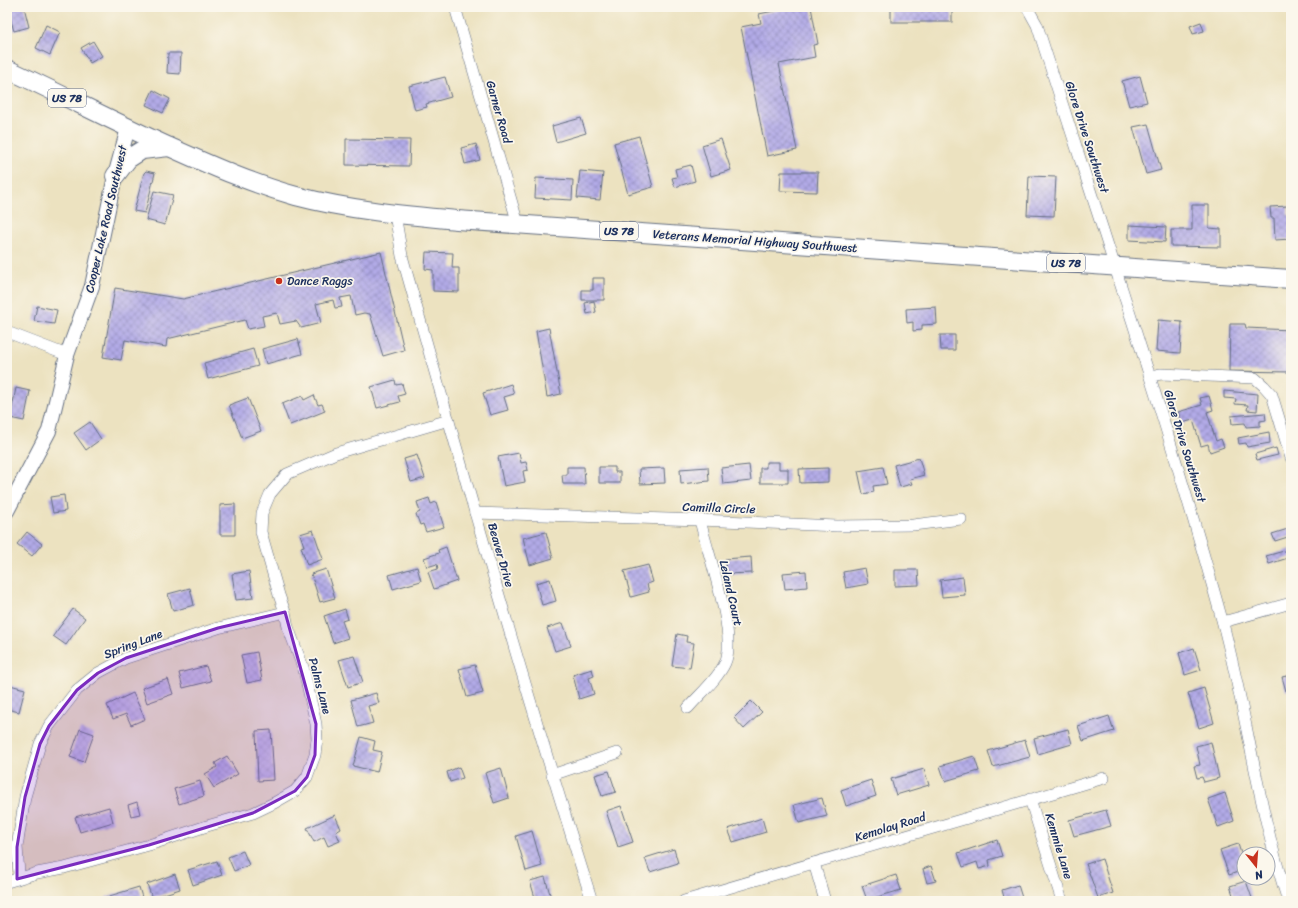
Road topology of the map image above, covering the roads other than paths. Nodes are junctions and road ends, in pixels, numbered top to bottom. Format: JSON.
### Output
{"nodes":[{"id":1,"x":456,"y":7,"type":"edge"},
{"id":2,"x":1027,"y":7,"type":"edge"},
{"id":3,"x":7,"y":69,"type":"edge"},
{"id":4,"x":128,"y":128,"type":"junction"},
{"id":5,"x":169,"y":147,"type":"junction"},
{"id":6,"x":115,"y":176,"type":"junction"},
{"id":7,"x":395,"y":214,"type":"junction"},
{"id":8,"x":518,"y":224,"type":"junction"},
{"id":9,"x":1116,"y":267,"type":"junction"},
{"id":10,"x":1291,"y":279,"type":"edge"},
{"id":11,"x":7,"y":332,"type":"edge"},
{"id":12,"x":67,"y":355,"type":"junction"},
{"id":13,"x":1150,"y":376,"type":"junction"},
{"id":14,"x":449,"y":420,"type":"junction"},
{"id":15,"x":1291,"y":458,"type":"edge"},
{"id":16,"x":7,"y":511,"type":"edge"},
{"id":17,"x":475,"y":513,"type":"junction"},
{"id":18,"x":961,"y":519,"type":"dead end"},
{"id":19,"x":700,"y":520,"type":"junction"},
{"id":20,"x":1291,"y":604,"type":"edge"},
{"id":21,"x":285,"y":612,"type":"junction"},
{"id":22,"x":1223,"y":622,"type":"junction"},
{"id":23,"x":688,"y":708,"type":"dead end"},
{"id":24,"x":617,"y":753,"type":"dead end"},
{"id":25,"x":552,"y":775,"type":"junction"},
{"id":26,"x":1104,"y":778,"type":"dead end"},
{"id":27,"x":1030,"y":799,"type":"junction"},
{"id":28,"x":814,"y":863,"type":"junction"},
{"id":29,"x":12,"y":880,"type":"edge"},
{"id":30,"x":592,"y":901,"type":"edge"},
{"id":31,"x":684,"y":901,"type":"edge"},
{"id":32,"x":825,"y":901,"type":"edge"},
{"id":33,"x":1062,"y":901,"type":"edge"},
{"id":34,"x":1288,"y":901,"type":"edge"}],
"edges":[{"from":1,"to":8,"type":"street","name":"Garner Road"},
{"from":2,"to":9,"type":"street","name":"Glore Drive Southwest"},
{"from":3,"to":4,"type":"main road","name":"Veterans Memorial Highway Southwest","number":"US 78"},
{"from":4,"to":5,"type":"main road","name":"Veterans Memorial Highway Southwest","number":"US 78"},
{"from":4,"to":6,"type":"street","name":"Cooper Lake Road Southwest"},
{"from":5,"to":6,"type":"main road"},
{"from":5,"to":7,"type":"main road","name":"Veterans Memorial Highway Southwest","number":"US 78"},
{"from":6,"to":12,"type":"street","name":"Cooper Lake Road Southwest"},
{"from":7,"to":8,"type":"main road","name":"Veterans Memorial Highway Southwest","number":"US 78"},
{"from":7,"to":14,"type":"street","name":"Beaver Drive"},
{"from":8,"to":9,"type":"main road","name":"Veterans Memorial Highway Southwest","number":"US 78"},
{"from":9,"to":10,"type":"main road","name":"Veterans Memorial Highway Southwest","number":"US 78"},
{"from":9,"to":13,"type":"street","name":"Glore Drive Southwest"},
{"from":11,"to":12,"type":"street"},
{"from":12,"to":16,"type":"street","name":"Cooper Lake Road Southwest"},
{"from":13,"to":15,"type":"street"},
{"from":13,"to":22,"type":"street","name":"Glore Drive Southwest"},
{"from":14,"to":17,"type":"street","name":"Beaver Drive"},
{"from":14,"to":21,"type":"street","name":"Palms Lane"},
{"from":17,"to":19,"type":"street","name":"Camilla Circle"},
{"from":17,"to":25,"type":"street","name":"Beaver Drive"},
{"from":18,"to":19,"type":"street","name":"Camilla Circle"},
{"from":19,"to":23,"type":"street","name":"Leland Court"},
{"from":20,"to":22,"type":"street"},
{"from":21,"to":29,"type":"street","name":"Spring Lane"},
{"from":21,"to":29,"type":"street","name":"Palms Lane"},
{"from":22,"to":34,"type":"street","name":"Glore Drive Southwest"},
{"from":24,"to":25,"type":"street"},
{"from":25,"to":30,"type":"street","name":"Beaver Drive"},
{"from":26,"to":27,"type":"street","name":"Kemolay Road"},
{"from":27,"to":28,"type":"street","name":"Kemolay Road"},
{"from":27,"to":33,"type":"street","name":"Kemmie Lane"},
{"from":28,"to":31,"type":"street","name":"Kemolay Road"},
{"from":28,"to":32,"type":"street"}]}
